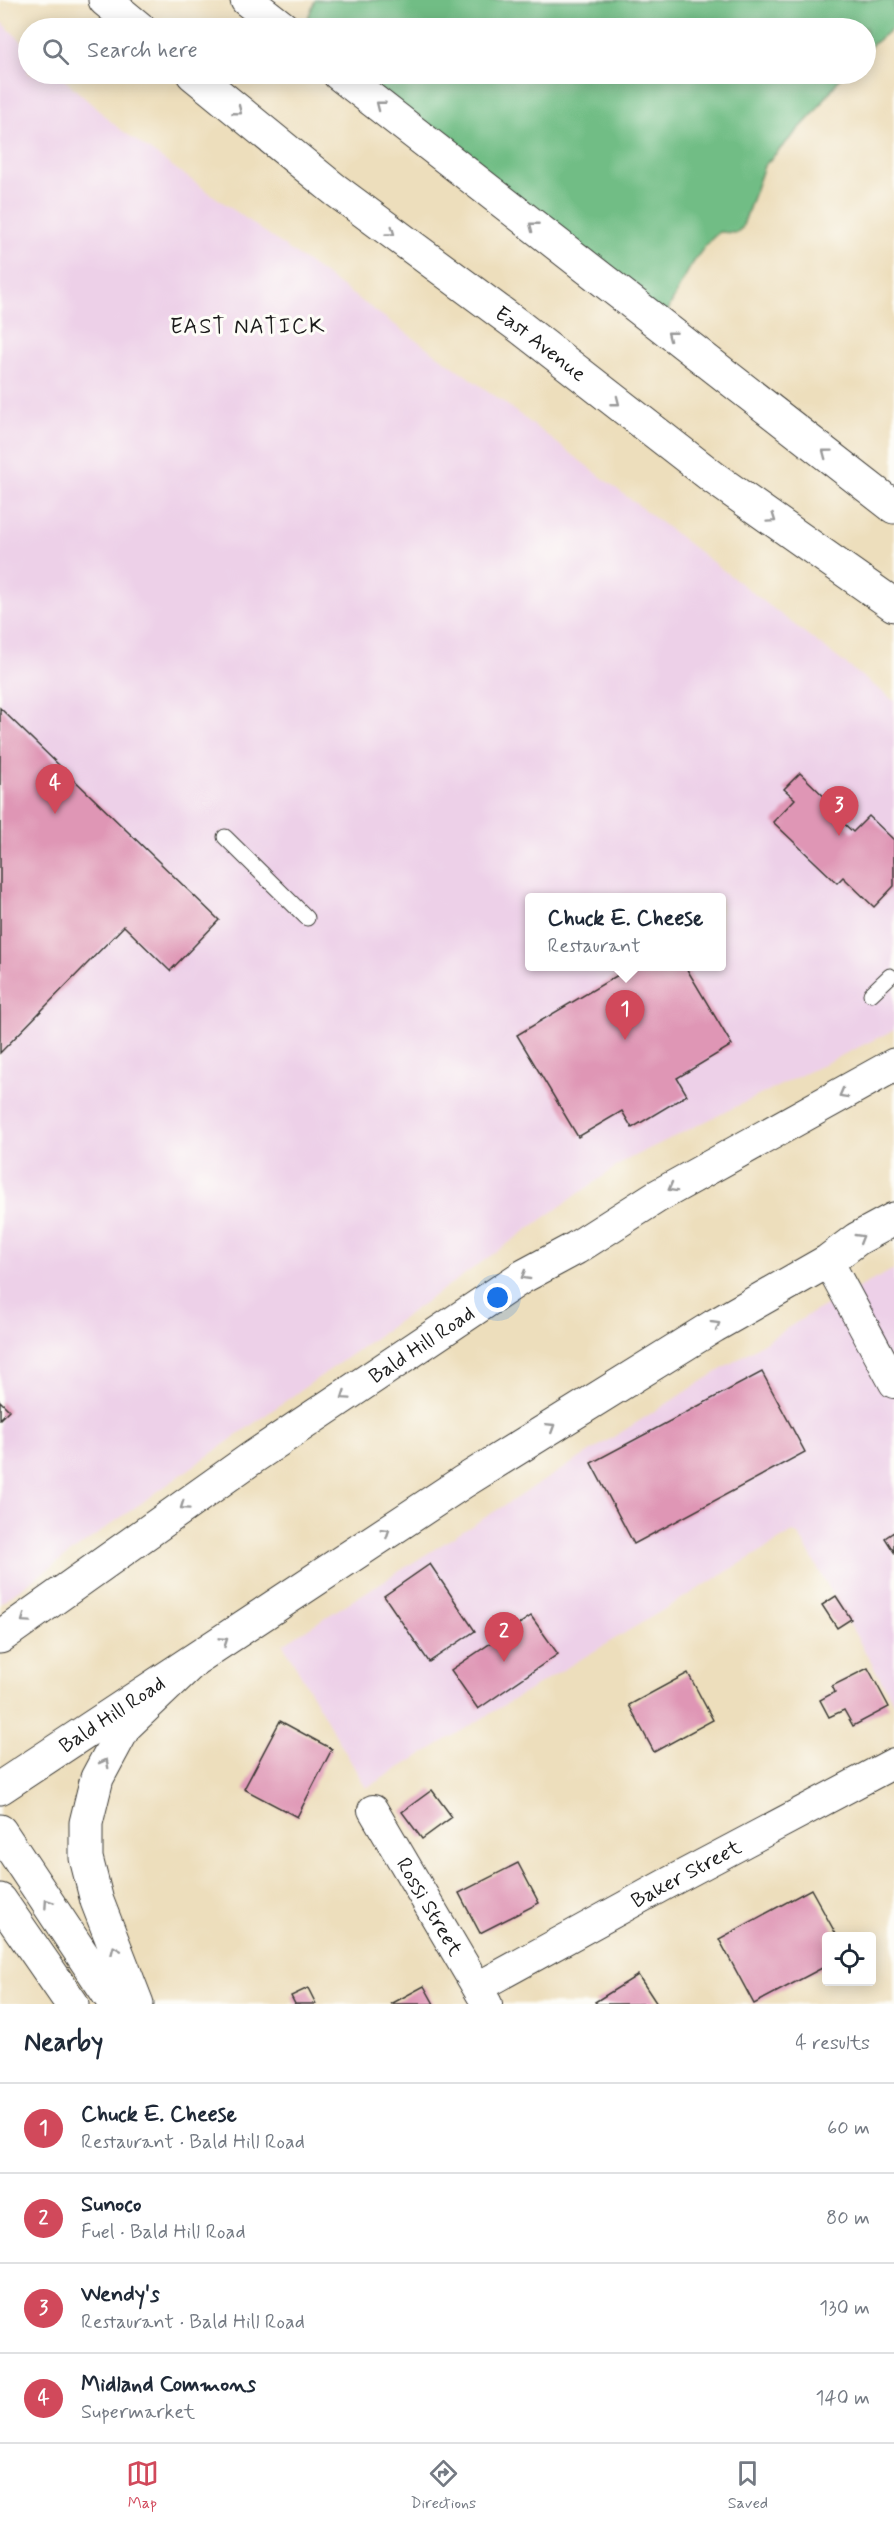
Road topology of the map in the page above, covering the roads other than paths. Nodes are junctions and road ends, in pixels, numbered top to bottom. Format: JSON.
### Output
{"nodes":[{"id":1,"x":105,"y":0,"type":"edge"},
{"id":2,"x":247,"y":0,"type":"edge"},
{"id":3,"x":127,"y":18,"type":"edge"},
{"id":4,"x":270,"y":18,"type":"edge"},
{"id":5,"x":205,"y":84,"type":"edge"},
{"id":6,"x":352,"y":84,"type":"edge"},
{"id":7,"x":887,"y":500,"type":"edge"},
{"id":8,"x":852,"y":576,"type":"junction"},
{"id":9,"x":894,"y":605,"type":"edge"},
{"id":10,"x":894,"y":624,"type":"edge"},
{"id":11,"x":225,"y":837,"type":"dead end"},
{"id":12,"x":308,"y":918,"type":"dead end"},
{"id":13,"x":890,"y":976,"type":"dead end"},
{"id":14,"x":871,"y":994,"type":"dead end"},
{"id":15,"x":894,"y":1065,"type":"edge"},
{"id":16,"x":894,"y":1219,"type":"edge"},
{"id":17,"x":828,"y":1261,"type":"junction"},
{"id":18,"x":894,"y":1383,"type":"edge"},
{"id":19,"x":0,"y":1637,"type":"edge"},
{"id":20,"x":191,"y":1663,"type":"junction"},
{"id":21,"x":894,"y":1763,"type":"edge"},
{"id":22,"x":0,"y":1788,"type":"edge"},
{"id":23,"x":373,"y":1810,"type":"dead end"},
{"id":24,"x":0,"y":1831,"type":"edge"},
{"id":25,"x":0,"y":1900,"type":"edge"},
{"id":26,"x":483,"y":1996,"type":"edge"},
{"id":27,"x":72,"y":2004,"type":"edge"},
{"id":28,"x":115,"y":2004,"type":"edge"},
{"id":29,"x":137,"y":2004,"type":"edge"}],
"edges":[{"from":1,"to":3,"type":"main road"},
{"from":2,"to":4,"type":"main road"},
{"from":5,"to":8,"type":"main road","name":"East Avenue","one_way":true},
{"from":7,"to":6,"type":"main road","one_way":true},
{"from":8,"to":9,"type":"main road","name":"East Avenue"},
{"from":8,"to":10,"type":"main road"},
{"from":11,"to":12,"type":"lane"},
{"from":13,"to":14,"type":"lane"},
{"from":15,"to":19,"type":"main road","name":"Bald Hill Road","one_way":true},
{"from":17,"to":16,"type":"main road","name":"Bald Hill Road","one_way":true},
{"from":17,"to":18,"type":"street"},
{"from":20,"to":17,"type":"main road","name":"Bald Hill Road","one_way":true},
{"from":20,"to":22,"type":"main road","name":"Bald Hill Road"},
{"from":29,"to":20,"type":"main road","one_way":true},
{"from":21,"to":26,"type":"street","name":"Baker Street"},
{"from":23,"to":26,"type":"street","name":"Rossi Street"},
{"from":28,"to":24,"type":"main road","one_way":true},
{"from":25,"to":27,"type":"main road"}]}
